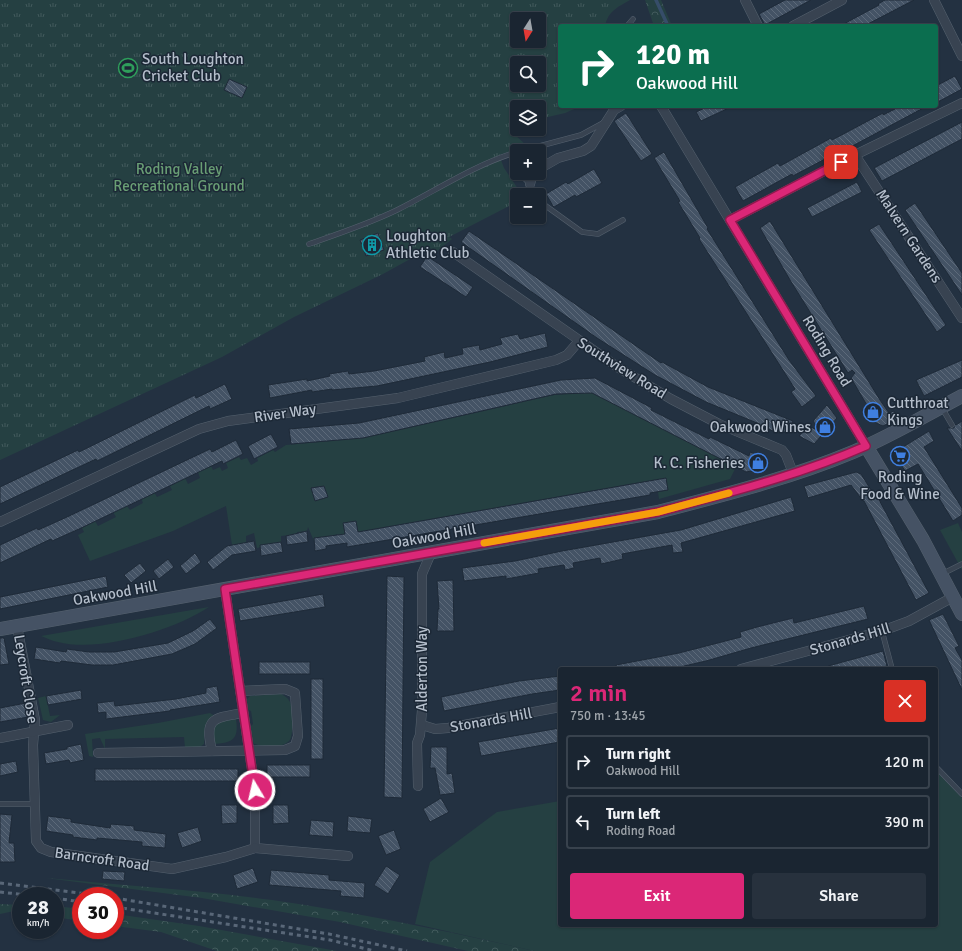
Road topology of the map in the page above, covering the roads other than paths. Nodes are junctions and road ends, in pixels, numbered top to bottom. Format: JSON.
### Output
{"nodes":[{"id":1,"x":745,"y":0,"type":"edge"},
{"id":2,"x":842,"y":0,"type":"edge"},
{"id":3,"x":934,"y":0,"type":"edge"},
{"id":4,"x":633,"y":19,"type":"dead end"},
{"id":5,"x":628,"y":24,"type":"edge"},
{"id":6,"x":757,"y":24,"type":"edge"},
{"id":7,"x":797,"y":24,"type":"edge"},
{"id":8,"x":962,"y":56,"type":"edge"},
{"id":9,"x":962,"y":103,"type":"edge"},
{"id":10,"x":618,"y":108,"type":"edge"},
{"id":11,"x":662,"y":108,"type":"edge"},
{"id":12,"x":608,"y":121,"type":"junction"},
{"id":13,"x":546,"y":144,"type":"edge"},
{"id":14,"x":510,"y":154,"type":"edge"},
{"id":15,"x":855,"y":155,"type":"junction"},
{"id":16,"x":546,"y":165,"type":"edge"},
{"id":17,"x":526,"y":180,"type":"edge"},
{"id":18,"x":531,"y":180,"type":"edge"},
{"id":19,"x":530,"y":184,"type":"junction"},
{"id":20,"x":532,"y":188,"type":"edge"},
{"id":21,"x":546,"y":206,"type":"edge"},
{"id":22,"x":623,"y":220,"type":"dead end"},
{"id":23,"x":730,"y":220,"type":"junction"},
{"id":24,"x":309,"y":244,"type":"dead end"},
{"id":25,"x":453,"y":252,"type":"dead end"},
{"id":26,"x":962,"y":318,"type":"edge"},
{"id":27,"x":579,"y":341,"type":"junction"},
{"id":28,"x":962,"y":396,"type":"edge"},
{"id":29,"x":941,"y":407,"type":"junction"},
{"id":30,"x":952,"y":425,"type":"dead end"},
{"id":31,"x":866,"y":446,"type":"junction"},
{"id":32,"x":793,"y":473,"type":"junction"},
{"id":33,"x":0,"y":522,"type":"edge"},
{"id":34,"x":431,"y":553,"type":"junction"},
{"id":35,"x":962,"y":564,"type":"edge"},
{"id":36,"x":941,"y":575,"type":"junction"},
{"id":37,"x":225,"y":589,"type":"junction"},
{"id":38,"x":953,"y":597,"type":"junction"},
{"id":39,"x":962,"y":614,"type":"edge"},
{"id":40,"x":17,"y":626,"type":"junction"},
{"id":41,"x":0,"y":629,"type":"edge"},
{"id":42,"x":882,"y":631,"type":"junction"},
{"id":43,"x":749,"y":667,"type":"edge"},
{"id":44,"x":891,"y":667,"type":"edge"},
{"id":45,"x":240,"y":691,"type":"junction"},
{"id":46,"x":558,"y":707,"type":"edge"},
{"id":47,"x":244,"y":713,"type":"junction"},
{"id":48,"x":68,"y":725,"type":"dead end"},
{"id":49,"x":422,"y":725,"type":"junction"},
{"id":50,"x":34,"y":731,"type":"junction"},
{"id":51,"x":0,"y":738,"type":"edge"},
{"id":52,"x":248,"y":750,"type":"junction"},
{"id":53,"x":212,"y":751,"type":"junction"},
{"id":54,"x":98,"y":753,"type":"dead end"},
{"id":55,"x":938,"y":769,"type":"edge"},
{"id":56,"x":418,"y":786,"type":"dead end"},
{"id":57,"x":962,"y":794,"type":"edge"},
{"id":58,"x":0,"y":804,"type":"edge"},
{"id":59,"x":35,"y":804,"type":"junction"},
{"id":60,"x":255,"y":848,"type":"junction"},
{"id":61,"x":348,"y":856,"type":"dead end"}],
"edges":[{"from":1,"to":6,"type":"street"},
{"from":2,"to":7,"type":"street"},
{"from":3,"to":8,"type":"street"},
{"from":4,"to":5,"type":"lane"},
{"from":9,"to":15,"type":"street"},
{"from":10,"to":12,"type":"street"},
{"from":11,"to":23,"type":"street","name":"Roding Road"},
{"from":12,"to":13,"type":"lane"},
{"from":12,"to":16,"type":"street"},
{"from":14,"to":24,"type":"lane"},
{"from":15,"to":23,"type":"street"},
{"from":15,"to":26,"type":"street","name":"Malvern Gardens"},
{"from":17,"to":19,"type":"lane"},
{"from":18,"to":19,"type":"street"},
{"from":19,"to":20,"type":"lane"},
{"from":21,"to":22,"type":"lane"},
{"from":23,"to":31,"type":"street","name":"Roding Road"},
{"from":25,"to":27,"type":"street","name":"Southview Road"},
{"from":27,"to":32,"type":"street","name":"Southview Road"},
{"from":27,"to":33,"type":"street","name":"River Way"},
{"from":28,"to":29,"type":"street","name":"Oakwood Hill"},
{"from":29,"to":30,"type":"lane"},
{"from":29,"to":31,"type":"street","name":"Oakwood Hill"},
{"from":31,"to":32,"type":"street","name":"Oakwood Hill"},
{"from":31,"to":36,"type":"street","name":"Roding Road"},
{"from":32,"to":34,"type":"street","name":"Oakwood Hill"},
{"from":34,"to":37,"type":"street","name":"Oakwood Hill"},
{"from":34,"to":49,"type":"street","name":"Alderton Way"},
{"from":35,"to":36,"type":"lane"},
{"from":36,"to":38,"type":"street","name":"Roding Road"},
{"from":37,"to":40,"type":"street","name":"Oakwood Hill"},
{"from":37,"to":45,"type":"street"},
{"from":38,"to":39,"type":"street","name":"Roding Road"},
{"from":38,"to":42,"type":"street","name":"Stonards Hill"},
{"from":40,"to":41,"type":"street","name":"Oakwood Hill"},
{"from":40,"to":50,"type":"street","name":"Leycroft Close"},
{"from":42,"to":43,"type":"street","name":"Stonards Hill"},
{"from":42,"to":44,"type":"lane"},
{"from":45,"to":47,"type":"street"},
{"from":45,"to":52,"type":"street"},
{"from":46,"to":49,"type":"street","name":"Stonards Hill"},
{"from":47,"to":52,"type":"street"},
{"from":47,"to":53,"type":"street"},
{"from":48,"to":50,"type":"street","name":"Leycroft Close"},
{"from":49,"to":56,"type":"street","name":"Alderton Way"},
{"from":50,"to":51,"type":"street","name":"Leycroft Close"},
{"from":50,"to":59,"type":"street","name":"Barncroft Road"},
{"from":52,"to":53,"type":"street"},
{"from":52,"to":60,"type":"street"},
{"from":53,"to":54,"type":"street"},
{"from":55,"to":57,"type":"lane"},
{"from":58,"to":59,"type":"lane"},
{"from":59,"to":60,"type":"street","name":"Barncroft Road"},
{"from":60,"to":61,"type":"street"}]}
